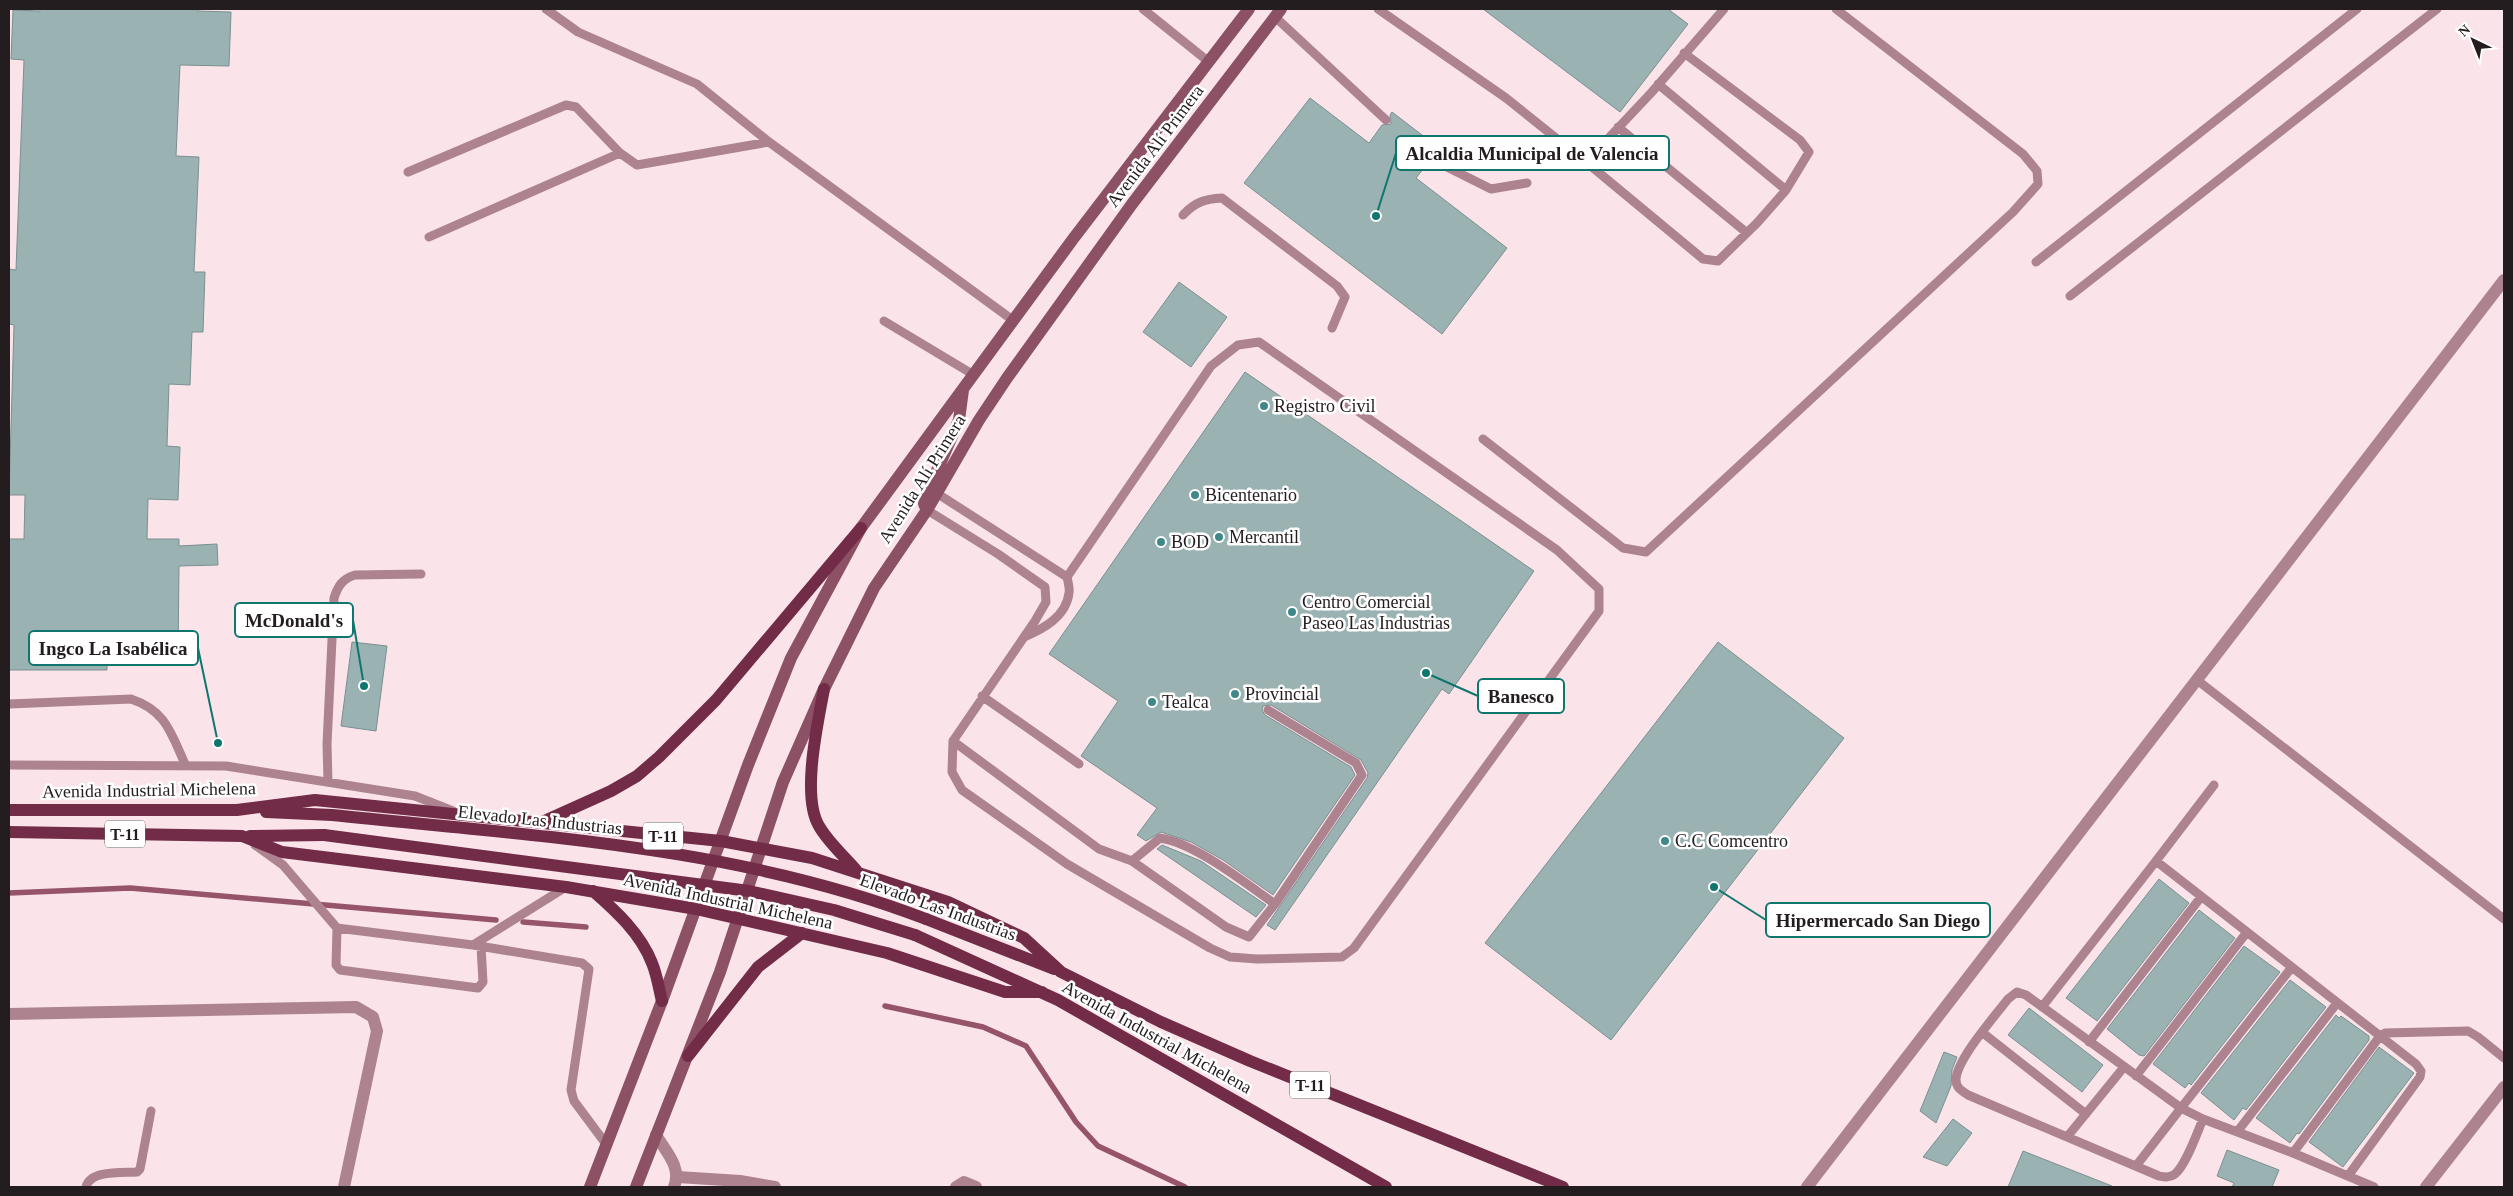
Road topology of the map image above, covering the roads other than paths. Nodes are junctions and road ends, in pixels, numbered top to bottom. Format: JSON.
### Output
{"nodes":[{"id":1,"x":546,"y":9,"type":"edge"},
{"id":2,"x":1143,"y":9,"type":"edge"},
{"id":3,"x":1249,"y":9,"type":"edge"},
{"id":4,"x":1378,"y":9,"type":"edge"},
{"id":5,"x":1724,"y":9,"type":"edge"},
{"id":6,"x":1836,"y":9,"type":"edge"},
{"id":7,"x":2358,"y":9,"type":"edge"},
{"id":8,"x":2437,"y":9,"type":"edge"},
{"id":9,"x":1277,"y":13,"type":"edge"},
{"id":10,"x":1684,"y":53,"type":"junction"},
{"id":11,"x":1209,"y":62,"type":"junction"},
{"id":12,"x":1658,"y":84,"type":"junction"},
{"id":13,"x":1386,"y":120,"type":"dead end"},
{"id":14,"x":1618,"y":127,"type":"junction"},
{"id":15,"x":769,"y":142,"type":"junction"},
{"id":16,"x":620,"y":153,"type":"junction"},
{"id":17,"x":1431,"y":159,"type":"dead end"},
{"id":18,"x":1586,"y":162,"type":"junction"},
{"id":19,"x":408,"y":172,"type":"dead end"},
{"id":20,"x":1527,"y":183,"type":"dead end"},
{"id":21,"x":1786,"y":190,"type":"junction"},
{"id":22,"x":1184,"y":215,"type":"dead end"},
{"id":23,"x":1747,"y":233,"type":"junction"},
{"id":24,"x":429,"y":237,"type":"dead end"},
{"id":25,"x":2036,"y":262,"type":"dead end"},
{"id":26,"x":2504,"y":280,"type":"edge"},
{"id":27,"x":2070,"y":296,"type":"dead end"},
{"id":28,"x":884,"y":321,"type":"dead end"},
{"id":29,"x":1014,"y":321,"type":"junction"},
{"id":30,"x":1332,"y":328,"type":"dead end"},
{"id":31,"x":974,"y":375,"type":"junction"},
{"id":32,"x":963,"y":390,"type":"junction"},
{"id":33,"x":1483,"y":439,"type":"dead end"},
{"id":34,"x":938,"y":494,"type":"junction"},
{"id":35,"x":927,"y":510,"type":"junction"},
{"id":36,"x":861,"y":528,"type":"junction"},
{"id":37,"x":421,"y":574,"type":"dead end"},
{"id":38,"x":1067,"y":577,"type":"junction"},
{"id":39,"x":1024,"y":637,"type":"junction"},
{"id":40,"x":2198,"y":680,"type":"junction"},
{"id":41,"x":824,"y":689,"type":"junction"},
{"id":42,"x":982,"y":696,"type":"junction"},
{"id":43,"x":9,"y":704,"type":"edge"},
{"id":44,"x":1268,"y":710,"type":"dead end"},
{"id":45,"x":952,"y":741,"type":"junction"},
{"id":46,"x":1079,"y":764,"type":"dead end"},
{"id":47,"x":9,"y":765,"type":"edge"},
{"id":48,"x":186,"y":766,"type":"junction"},
{"id":49,"x":328,"y":782,"type":"junction"},
{"id":50,"x":2214,"y":785,"type":"dead end"},
{"id":51,"x":9,"y":810,"type":"edge"},
{"id":52,"x":236,"y":810,"type":"junction"},
{"id":53,"x":468,"y":816,"type":"junction"},
{"id":54,"x":538,"y":824,"type":"junction"},
{"id":55,"x":9,"y":832,"type":"edge"},
{"id":56,"x":242,"y":836,"type":"junction"},
{"id":57,"x":721,"y":841,"type":"junction"},
{"id":58,"x":759,"y":849,"type":"junction"},
{"id":59,"x":1132,"y":861,"type":"junction"},
{"id":60,"x":2156,"y":861,"type":"junction"},
{"id":61,"x":856,"y":870,"type":"junction"},
{"id":62,"x":566,"y":887,"type":"junction"},
{"id":63,"x":593,"y":891,"type":"junction"},
{"id":64,"x":2202,"y":897,"type":"junction"},
{"id":65,"x":1275,"y":904,"type":"junction"},
{"id":66,"x":696,"y":909,"type":"junction"},
{"id":67,"x":738,"y":917,"type":"junction"},
{"id":68,"x":2504,"y":919,"type":"edge"},
{"id":69,"x":337,"y":928,"type":"junction"},
{"id":70,"x":2247,"y":932,"type":"junction"},
{"id":71,"x":802,"y":933,"type":"junction"},
{"id":72,"x":477,"y":945,"type":"junction"},
{"id":73,"x":2292,"y":968,"type":"junction"},
{"id":74,"x":1061,"y":972,"type":"junction"},
{"id":75,"x":1042,"y":992,"type":"junction"},
{"id":76,"x":662,"y":1001,"type":"junction"},
{"id":77,"x":2337,"y":1003,"type":"junction"},
{"id":78,"x":2042,"y":1007,"type":"junction"},
{"id":79,"x":9,"y":1014,"type":"edge"},
{"id":80,"x":1983,"y":1033,"type":"junction"},
{"id":81,"x":2380,"y":1036,"type":"junction"},
{"id":82,"x":2089,"y":1042,"type":"junction"},
{"id":83,"x":688,"y":1056,"type":"junction"},
{"id":84,"x":2504,"y":1058,"type":"edge"},
{"id":85,"x":2124,"y":1067,"type":"junction"},
{"id":86,"x":2136,"y":1076,"type":"junction"},
{"id":87,"x":2504,"y":1087,"type":"edge"},
{"id":88,"x":2181,"y":1108,"type":"junction"},
{"id":89,"x":151,"y":1111,"type":"dead end"},
{"id":90,"x":2086,"y":1114,"type":"junction"},
{"id":91,"x":2203,"y":1120,"type":"junction"},
{"id":92,"x":2237,"y":1132,"type":"junction"},
{"id":93,"x":656,"y":1135,"type":"junction"},
{"id":94,"x":2067,"y":1137,"type":"junction"},
{"id":95,"x":606,"y":1144,"type":"junction"},
{"id":96,"x":2293,"y":1153,"type":"junction"},
{"id":97,"x":2136,"y":1166,"type":"junction"},
{"id":98,"x":2348,"y":1176,"type":"junction"},
{"id":99,"x":676,"y":1182,"type":"edge"},
{"id":100,"x":717,"y":1184,"type":"edge"},
{"id":101,"x":86,"y":1187,"type":"edge"},
{"id":102,"x":344,"y":1187,"type":"edge"},
{"id":103,"x":590,"y":1187,"type":"edge"},
{"id":104,"x":636,"y":1187,"type":"edge"},
{"id":105,"x":775,"y":1187,"type":"edge"},
{"id":106,"x":956,"y":1187,"type":"edge"},
{"id":107,"x":976,"y":1187,"type":"edge"},
{"id":108,"x":1386,"y":1187,"type":"edge"},
{"id":109,"x":1563,"y":1187,"type":"edge"},
{"id":110,"x":1808,"y":1187,"type":"edge"},
{"id":111,"x":2374,"y":1187,"type":"edge"},
{"id":112,"x":2426,"y":1187,"type":"edge"}],
"edges":[{"from":1,"to":15,"type":"lane"},
{"from":2,"to":11,"type":"lane"},
{"from":3,"to":11,"type":"main road","name":"Avenida Alí Primera"},
{"from":4,"to":18,"type":"lane"},
{"from":5,"to":10,"type":"lane"},
{"from":6,"to":33,"type":"lane"},
{"from":7,"to":25,"type":"lane"},
{"from":8,"to":27,"type":"lane"},
{"from":9,"to":13,"type":"lane"},
{"from":9,"to":34,"type":"main road","name":"Avenida Alí Primera"},
{"from":10,"to":12,"type":"lane"},
{"from":10,"to":21,"type":"lane"},
{"from":11,"to":29,"type":"main road","name":"Avenida Alí Primera"},
{"from":12,"to":14,"type":"lane"},
{"from":12,"to":21,"type":"lane"},
{"from":14,"to":18,"type":"lane"},
{"from":14,"to":23,"type":"lane"},
{"from":15,"to":16,"type":"lane"},
{"from":15,"to":29,"type":"lane"},
{"from":16,"to":19,"type":"lane"},
{"from":16,"to":24,"type":"lane"},
{"from":17,"to":20,"type":"lane"},
{"from":18,"to":23,"type":"lane"},
{"from":21,"to":23,"type":"lane"},
{"from":22,"to":30,"type":"lane"},
{"from":26,"to":40,"type":"street"},
{"from":28,"to":31,"type":"lane"},
{"from":29,"to":31,"type":"main road","name":"Avenida Alí Primera"},
{"from":31,"to":32,"type":"main road","name":"Avenida Alí Primera"},
{"from":32,"to":35,"type":"main road"},
{"from":32,"to":36,"type":"main road","name":"Avenida Alí Primera"},
{"from":34,"to":35,"type":"main road","name":"Avenida Alí Primera"},
{"from":34,"to":38,"type":"lane"},
{"from":35,"to":39,"type":"lane"},
{"from":35,"to":41,"type":"main road","name":"Avenida Alí Primera"},
{"from":36,"to":54,"type":"main road"},
{"from":36,"to":57,"type":"main road","name":"Avenida Alí Primera"},
{"from":37,"to":49,"type":"lane"},
{"from":38,"to":39,"type":"lane"},
{"from":38,"to":45,"type":"lane"},
{"from":39,"to":42,"type":"lane"},
{"from":40,"to":68,"type":"lane"},
{"from":40,"to":110,"type":"street"},
{"from":41,"to":58,"type":"main road","name":"Avenida Alí Primera"},
{"from":41,"to":61,"type":"main road"},
{"from":42,"to":45,"type":"lane"},
{"from":42,"to":46,"type":"lane"},
{"from":43,"to":48,"type":"lane"},
{"from":44,"to":65,"type":"lane"},
{"from":45,"to":59,"type":"lane"},
{"from":47,"to":48,"type":"lane","name":"Avenida Industrial Michelena"},
{"from":48,"to":49,"type":"lane","name":"Avenida Industrial Michelena"},
{"from":49,"to":53,"type":"lane","name":"Avenida Industrial Michelena"},
{"from":50,"to":60,"type":"lane"},
{"from":51,"to":52,"type":"main road","name":"Avenida Industrial Michelena","number":"T-11"},
{"from":52,"to":53,"type":"main road","name":"Avenida Industrial Michelena","number":"T-11"},
{"from":52,"to":74,"type":"main road","name":"Elevado Las Industrias","number":"T-11","bridge":true},
{"from":53,"to":54,"type":"main road","name":"Avenida Industrial Michelena","number":"T-11"},
{"from":54,"to":57,"type":"main road","name":"Avenida Industrial Michelena","number":"T-11"},
{"from":55,"to":56,"type":"main road","name":"Avenida Industrial Michelena","number":"T-11"},
{"from":56,"to":62,"type":"main road","name":"Avenida Industrial Michelena","number":"T-11"},
{"from":56,"to":69,"type":"lane"},
{"from":56,"to":75,"type":"main road","name":"Elevado Las Industrias","number":"T-11","bridge":true},
{"from":57,"to":58,"type":"main road","name":"Avenida Industrial Michelena","number":"T-11"},
{"from":57,"to":66,"type":"main road","name":"Avenida Alí Primera"},
{"from":58,"to":61,"type":"main road","name":"Avenida Industrial Michelena","number":"T-11"},
{"from":58,"to":67,"type":"main road","name":"Avenida Alí Primera"},
{"from":59,"to":65,"type":"lane"},
{"from":59,"to":65,"type":"lane"},
{"from":60,"to":64,"type":"lane"},
{"from":60,"to":78,"type":"lane"},
{"from":61,"to":74,"type":"main road","name":"Avenida Industrial Michelena","number":"T-11"},
{"from":62,"to":63,"type":"main road","name":"Avenida Industrial Michelena","number":"T-11"},
{"from":62,"to":72,"type":"lane"},
{"from":63,"to":66,"type":"main road","name":"Avenida Industrial Michelena","number":"T-11"},
{"from":63,"to":76,"type":"main road"},
{"from":64,"to":70,"type":"lane"},
{"from":64,"to":82,"type":"lane"},
{"from":66,"to":67,"type":"main road","name":"Avenida Industrial Michelena","number":"T-11"},
{"from":66,"to":76,"type":"main road","name":"Avenida Alí Primera"},
{"from":67,"to":71,"type":"main road","name":"Avenida Industrial Michelena","number":"T-11"},
{"from":67,"to":83,"type":"main road","name":"Avenida Alí Primera"},
{"from":69,"to":72,"type":"lane"},
{"from":69,"to":72,"type":"lane"},
{"from":70,"to":73,"type":"lane"},
{"from":70,"to":86,"type":"lane"},
{"from":71,"to":75,"type":"main road","name":"Avenida Industrial Michelena","number":"T-11"},
{"from":71,"to":83,"type":"main road"},
{"from":72,"to":95,"type":"lane"},
{"from":73,"to":77,"type":"lane"},
{"from":73,"to":88,"type":"lane"},
{"from":74,"to":109,"type":"main road","name":"Avenida Industrial Michelena","number":"T-11"},
{"from":75,"to":108,"type":"main road","name":"Avenida Industrial Michelena","number":"T-11"},
{"from":76,"to":95,"type":"main road","name":"Avenida Alí Primera"},
{"from":77,"to":81,"type":"lane"},
{"from":77,"to":92,"type":"lane"},
{"from":78,"to":80,"type":"lane"},
{"from":78,"to":82,"type":"lane"},
{"from":79,"to":102,"type":"street"},
{"from":80,"to":90,"type":"lane"},
{"from":80,"to":94,"type":"lane"},
{"from":81,"to":84,"type":"lane"},
{"from":81,"to":96,"type":"lane"},
{"from":81,"to":98,"type":"lane"},
{"from":82,"to":85,"type":"lane"},
{"from":83,"to":93,"type":"main road","name":"Avenida Alí Primera"},
{"from":85,"to":86,"type":"lane"},
{"from":85,"to":90,"type":"lane"},
{"from":86,"to":88,"type":"lane"},
{"from":87,"to":112,"type":"street"},
{"from":88,"to":91,"type":"lane"},
{"from":88,"to":97,"type":"lane"},
{"from":89,"to":101,"type":"lane"},
{"from":90,"to":94,"type":"lane"},
{"from":91,"to":92,"type":"lane"},
{"from":91,"to":97,"type":"lane"},
{"from":92,"to":96,"type":"lane"},
{"from":93,"to":99,"type":"street"},
{"from":93,"to":104,"type":"main road","name":"Avenida Alí Primera"},
{"from":94,"to":97,"type":"lane"},
{"from":95,"to":103,"type":"main road","name":"Avenida Alí Primera"},
{"from":96,"to":98,"type":"lane"},
{"from":98,"to":111,"type":"lane"},
{"from":99,"to":100,"type":"street"},
{"from":100,"to":105,"type":"street"},
{"from":106,"to":107,"type":"street"}]}
